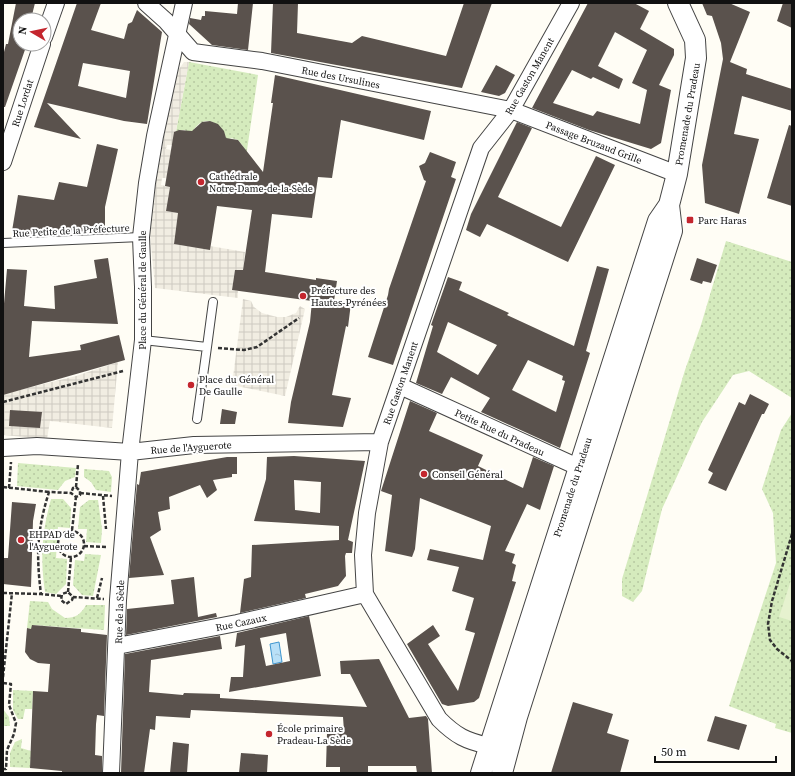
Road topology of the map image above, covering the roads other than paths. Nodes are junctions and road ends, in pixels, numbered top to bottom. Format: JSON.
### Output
{"nodes":[{"id":1,"x":56,"y":3,"type":"edge"},
{"id":2,"x":146,"y":3,"type":"edge"},
{"id":3,"x":184,"y":3,"type":"edge"},
{"id":4,"x":571,"y":3,"type":"edge"},
{"id":5,"x":678,"y":3,"type":"edge"},
{"id":6,"x":52,"y":14,"type":"edge"},
{"id":7,"x":177,"y":35,"type":"junction"},
{"id":8,"x":39,"y":52,"type":"edge"},
{"id":9,"x":511,"y":110,"type":"junction"},
{"id":10,"x":3,"y":162,"type":"edge"},
{"id":11,"x":676,"y":174,"type":"junction"},
{"id":12,"x":669,"y":205,"type":"junction"},
{"id":13,"x":141,"y":237,"type":"junction"},
{"id":14,"x":3,"y":243,"type":"edge"},
{"id":15,"x":213,"y":302,"type":"dead end"},
{"id":16,"x":143,"y":340,"type":"junction"},
{"id":17,"x":207,"y":347,"type":"junction"},
{"id":18,"x":400,"y":386,"type":"junction"},
{"id":19,"x":198,"y":419,"type":"dead end"},
{"id":20,"x":380,"y":442,"type":"junction"},
{"id":21,"x":8,"y":448,"type":"edge"},
{"id":22,"x":130,"y":452,"type":"junction"},
{"id":23,"x":578,"y":467,"type":"junction"},
{"id":24,"x":590,"y":488,"type":"junction"},
{"id":25,"x":365,"y":594,"type":"junction"},
{"id":26,"x":117,"y":646,"type":"junction"},
{"id":27,"x":489,"y":746,"type":"junction"},
{"id":28,"x":111,"y":773,"type":"edge"},
{"id":29,"x":482,"y":773,"type":"edge"},
{"id":30,"x":502,"y":773,"type":"edge"}],
"edges":[{"from":1,"to":6,"type":"street"},
{"from":2,"to":7,"type":"street","name":"Rue des Ursulines"},
{"from":3,"to":7,"type":"street","name":"Place du Général de Gaulle"},
{"from":4,"to":9,"type":"street","name":"Rue Gaston Manent"},
{"from":5,"to":11,"type":"street","name":"Promenade du Pradeau"},
{"from":7,"to":9,"type":"street","name":"Rue des Ursulines"},
{"from":7,"to":13,"type":"street","name":"Place du Général de Gaulle"},
{"from":8,"to":10,"type":"street","name":"Rue Lordat"},
{"from":9,"to":11,"type":"street","name":"Passage Bruzaud Grille"},
{"from":9,"to":18,"type":"street","name":"Rue Gaston Manent"},
{"from":11,"to":12,"type":"street","name":"Promenade du Pradeau"},
{"from":12,"to":23,"type":"street","name":"Promenade du Pradeau"},
{"from":12,"to":24,"type":"street","name":"Promenade du Pradeau"},
{"from":13,"to":14,"type":"lane","name":"Rue Petite de la Préfecture"},
{"from":13,"to":16,"type":"street","name":"Place du Général de Gaulle"},
{"from":15,"to":17,"type":"lane"},
{"from":16,"to":17,"type":"lane"},
{"from":16,"to":22,"type":"street","name":"Place du Général de Gaulle"},
{"from":17,"to":19,"type":"lane"},
{"from":18,"to":20,"type":"street","name":"Rue Gaston Manent"},
{"from":18,"to":23,"type":"street","name":"Petite Rue du Pradeau"},
{"from":20,"to":22,"type":"street","name":"Rue de l'Ayguerote"},
{"from":20,"to":25,"type":"street","name":"Rue Gaston Manent"},
{"from":21,"to":22,"type":"street","name":"Rue de l'Ayguerote"},
{"from":22,"to":26,"type":"street","name":"Rue de la Sède"},
{"from":23,"to":24,"type":"street"},
{"from":23,"to":27,"type":"street","name":"Promenade du Pradeau"},
{"from":24,"to":30,"type":"street","name":"Promenade du Pradeau"},
{"from":25,"to":26,"type":"street","name":"Rue Cazaux"},
{"from":25,"to":27,"type":"street","name":"Rue Gaston Manent"},
{"from":26,"to":28,"type":"street","name":"Rue de la Sède"},
{"from":27,"to":29,"type":"street","name":"Promenade du Pradeau"}]}
